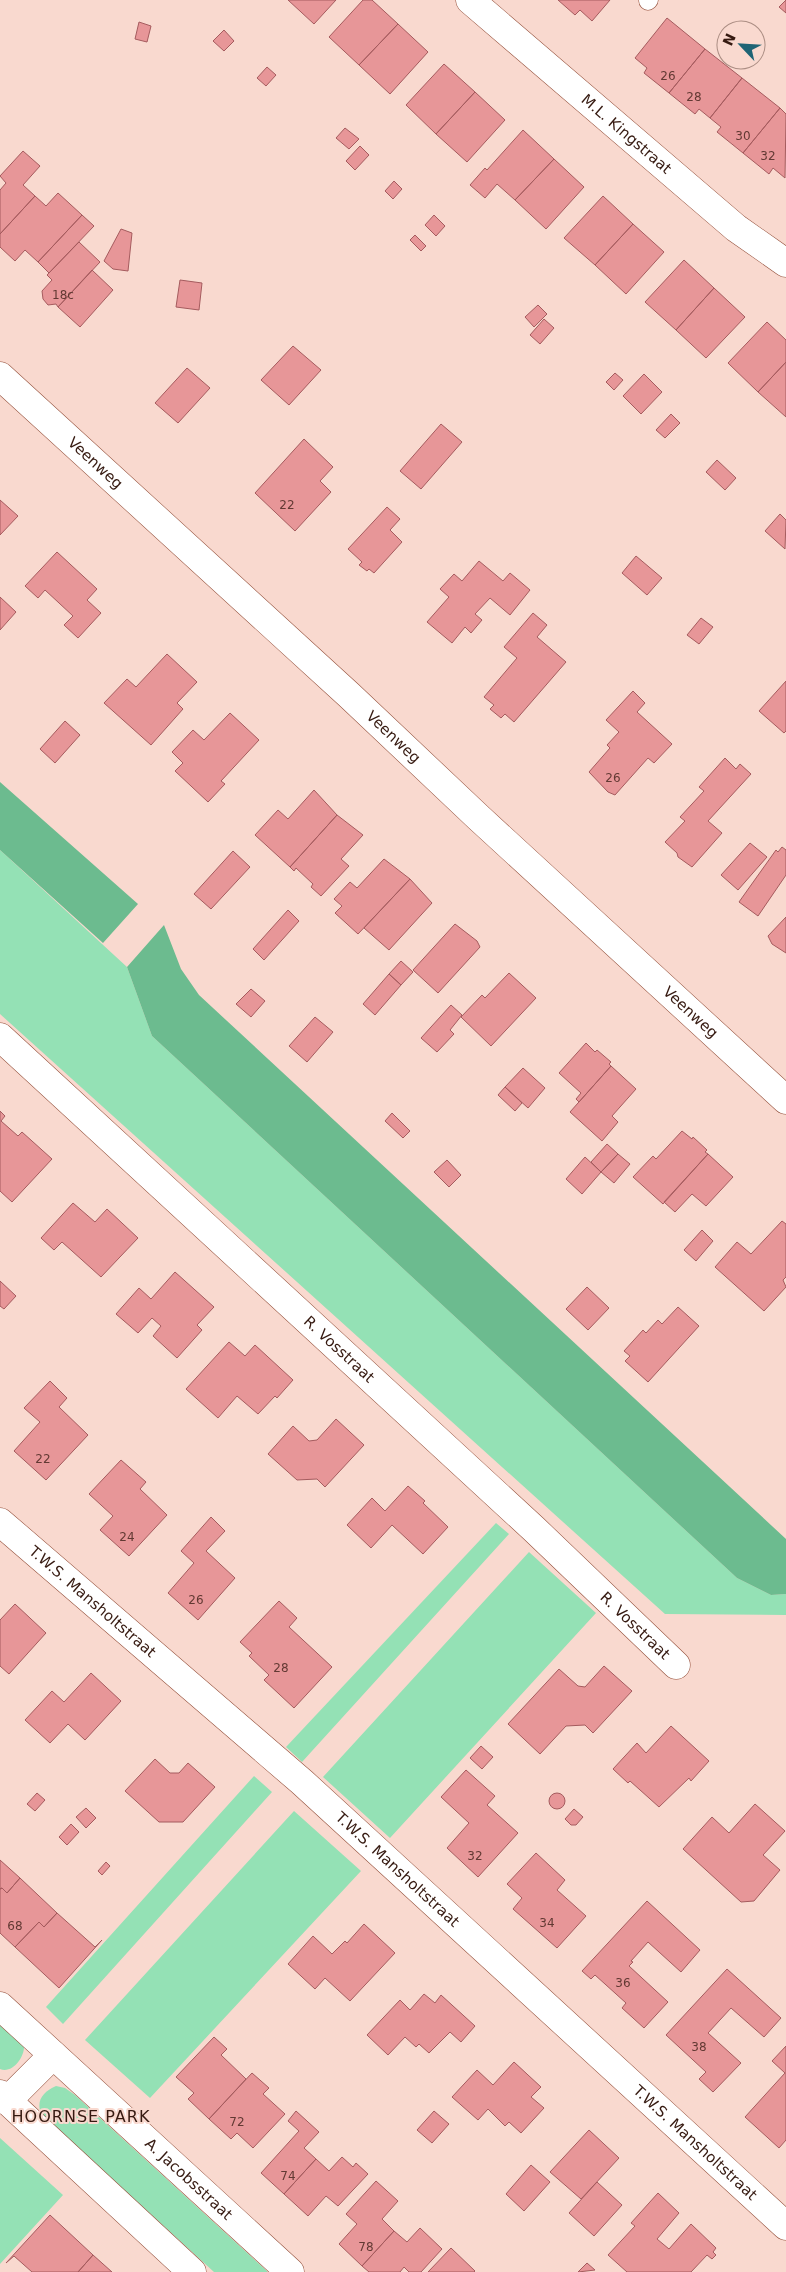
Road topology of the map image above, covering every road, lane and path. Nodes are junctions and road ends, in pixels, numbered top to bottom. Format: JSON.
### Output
{"nodes":[{"id":1,"x":470,"y":0,"type":"edge"},
{"id":2,"x":786,"y":263,"type":"edge"},
{"id":3,"x":0,"y":376,"type":"edge"},
{"id":4,"x":0,"y":1037,"type":"edge"},
{"id":5,"x":786,"y":1100,"type":"edge"},
{"id":6,"x":0,"y":1522,"type":"edge"},
{"id":7,"x":676,"y":1665,"type":"dead end"},
{"id":8,"x":0,"y":2006,"type":"edge"},
{"id":9,"x":53,"y":2055,"type":"junction"},
{"id":10,"x":4,"y":2098,"type":"edge"},
{"id":11,"x":786,"y":2226,"type":"edge"},
{"id":12,"x":192,"y":2272,"type":"edge"},
{"id":13,"x":290,"y":2272,"type":"edge"}],
"edges":[{"from":1,"to":2,"type":"street","name":"M.L. Kingstraat"},
{"from":3,"to":5,"type":"street","name":"Veenweg"},
{"from":4,"to":7,"type":"street","name":"R. Vosstraat"},
{"from":6,"to":11,"type":"street","name":"T.W.S. Mansholtstraat"},
{"from":8,"to":9,"type":"street","name":"A. Jacobsstraat"},
{"from":9,"to":10,"type":"street"},
{"from":9,"to":13,"type":"street","name":"A. Jacobsstraat"},
{"from":10,"to":12,"type":"street"}]}
